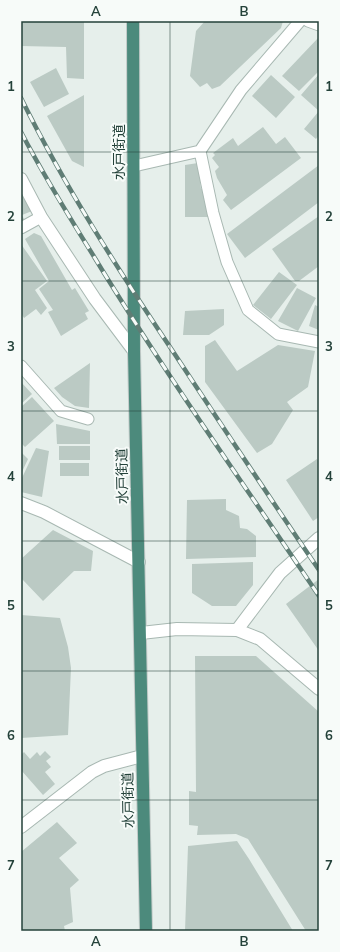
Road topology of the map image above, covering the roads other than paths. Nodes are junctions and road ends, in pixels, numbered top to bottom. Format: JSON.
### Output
{"nodes":[{"id":1,"x":133,"y":21,"type":"edge"},
{"id":2,"x":300,"y":21,"type":"edge"},
{"id":3,"x":308,"y":21,"type":"edge"},
{"id":4,"x":319,"y":25,"type":"edge"},
{"id":5,"x":200,"y":151,"type":"junction"},
{"id":6,"x":134,"y":166,"type":"junction"},
{"id":7,"x":21,"y":178,"type":"edge"},
{"id":8,"x":41,"y":217,"type":"junction"},
{"id":9,"x":21,"y":228,"type":"edge"},
{"id":10,"x":319,"y":342,"type":"edge"},
{"id":11,"x":134,"y":351,"type":"junction"},
{"id":12,"x":21,"y":366,"type":"edge"},
{"id":13,"x":88,"y":418,"type":"dead end"},
{"id":14,"x":21,"y":503,"type":"edge"},
{"id":15,"x":319,"y":538,"type":"edge"},
{"id":16,"x":139,"y":562,"type":"junction"},
{"id":17,"x":237,"y":630,"type":"junction"},
{"id":18,"x":141,"y":633,"type":"junction"},
{"id":19,"x":319,"y":689,"type":"edge"},
{"id":20,"x":142,"y":756,"type":"junction"},
{"id":21,"x":21,"y":827,"type":"edge"},
{"id":22,"x":146,"y":931,"type":"edge"}],
"edges":[{"from":1,"to":6,"type":"highway","name":"水戸街道"},
{"from":2,"to":5,"type":"lane"},
{"from":3,"to":4,"type":"lane"},
{"from":5,"to":6,"type":"lane"},
{"from":5,"to":10,"type":"lane"},
{"from":6,"to":11,"type":"highway","name":"水戸街道"},
{"from":7,"to":8,"type":"street"},
{"from":8,"to":9,"type":"lane"},
{"from":8,"to":11,"type":"street"},
{"from":11,"to":16,"type":"highway","name":"水戸街道"},
{"from":12,"to":13,"type":"lane"},
{"from":14,"to":16,"type":"street"},
{"from":15,"to":17,"type":"street"},
{"from":16,"to":18,"type":"highway","name":"水戸街道"},
{"from":17,"to":18,"type":"street"},
{"from":17,"to":19,"type":"street"},
{"from":18,"to":20,"type":"highway","name":"水戸街道"},
{"from":20,"to":21,"type":"street"},
{"from":20,"to":22,"type":"highway","name":"水戸街道"}]}
